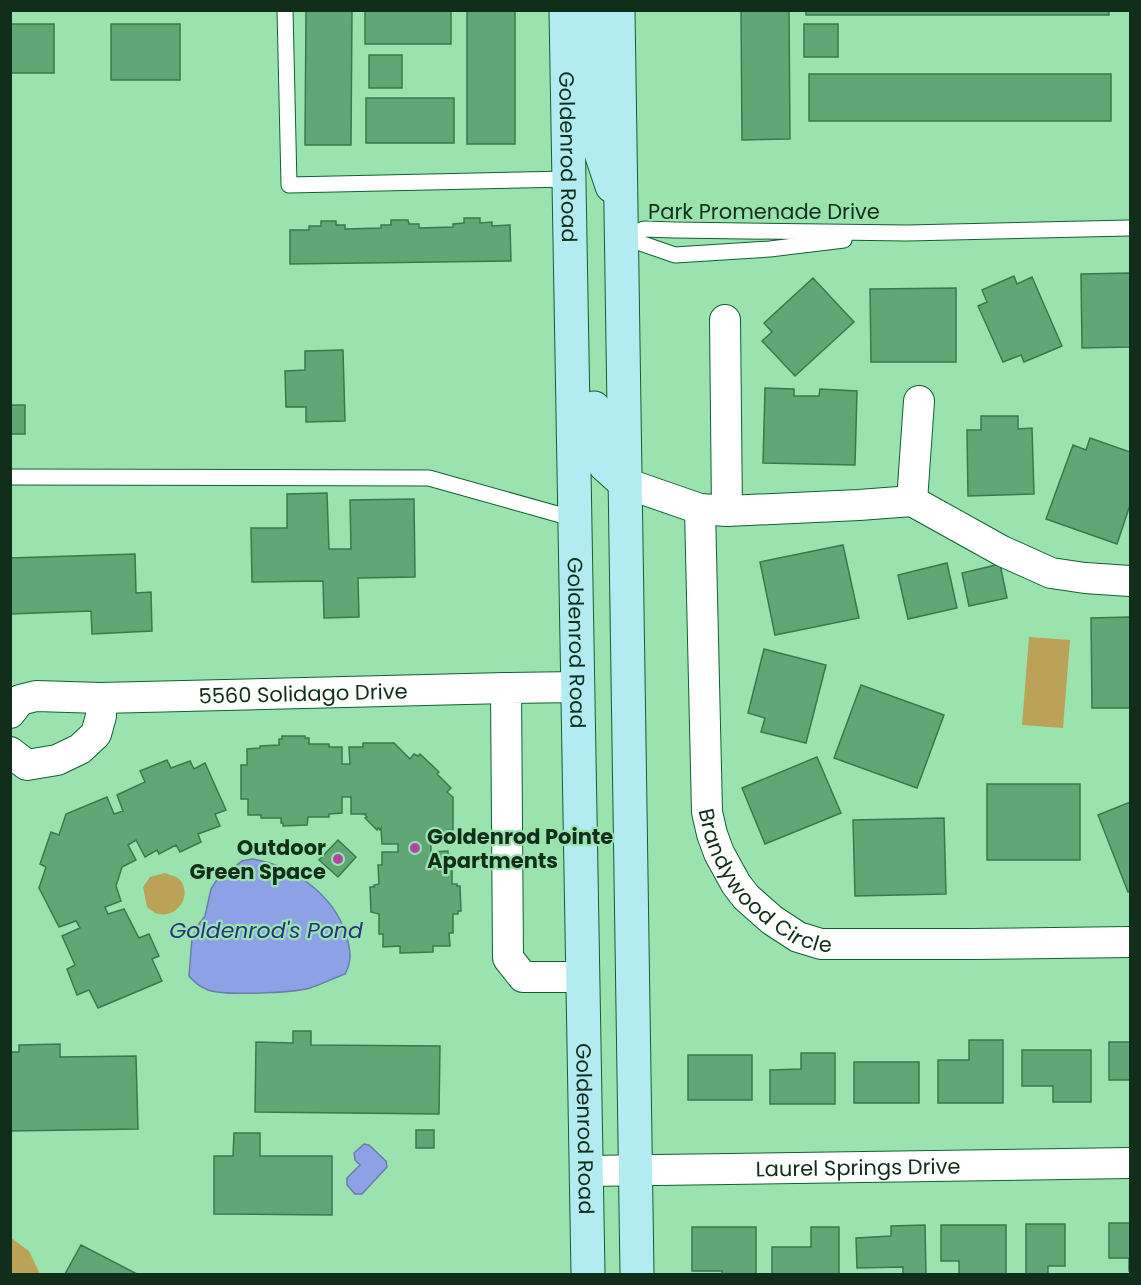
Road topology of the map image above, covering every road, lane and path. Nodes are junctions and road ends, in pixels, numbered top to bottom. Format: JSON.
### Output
{"nodes":[{"id":1,"x":285,"y":10,"type":"edge"},
{"id":2,"x":566,"y":10,"type":"edge"},
{"id":3,"x":593,"y":10,"type":"edge"},
{"id":4,"x":618,"y":10,"type":"edge"},
{"id":5,"x":570,"y":178,"type":"junction"},
{"id":6,"x":622,"y":226,"type":"junction"},
{"id":7,"x":1131,"y":228,"type":"edge"},
{"id":8,"x":907,"y":233,"type":"junction"},
{"id":9,"x":725,"y":320,"type":"dead end"},
{"id":10,"x":919,"y":401,"type":"dead end"},
{"id":11,"x":10,"y":477,"type":"edge"},
{"id":12,"x":625,"y":483,"type":"junction"},
{"id":13,"x":912,"y":501,"type":"junction"},
{"id":14,"x":714,"y":510,"type":"junction"},
{"id":15,"x":575,"y":519,"type":"junction"},
{"id":16,"x":1131,"y":580,"type":"edge"},
{"id":17,"x":578,"y":687,"type":"junction"},
{"id":18,"x":506,"y":688,"type":"junction"},
{"id":19,"x":100,"y":698,"type":"junction"},
{"id":20,"x":10,"y":713,"type":"edge"},
{"id":21,"x":10,"y":752,"type":"edge"},
{"id":22,"x":1131,"y":942,"type":"edge"},
{"id":23,"x":583,"y":977,"type":"junction"},
{"id":24,"x":1131,"y":1163,"type":"edge"},
{"id":25,"x":635,"y":1170,"type":"junction"},
{"id":26,"x":586,"y":1171,"type":"junction"},
{"id":27,"x":588,"y":1269,"type":"edge"},
{"id":28,"x":637,"y":1275,"type":"edge"}],
"edges":[{"from":1,"to":5,"type":"lane"},
{"from":2,"to":5,"type":"main road","name":"Goldenrod Road"},
{"from":3,"to":6,"type":"main road"},
{"from":4,"to":6,"type":"main road"},
{"from":5,"to":12,"type":"main road"},
{"from":5,"to":15,"type":"main road","name":"Goldenrod Road"},
{"from":6,"to":8,"type":"lane","name":"Park Promenade Drive"},
{"from":6,"to":8,"type":"lane","name":"Park Promenade Drive"},
{"from":6,"to":12,"type":"main road"},
{"from":7,"to":8,"type":"lane","name":"Park Promenade Drive"},
{"from":9,"to":14,"type":"street","name":"Brandywood Circle"},
{"from":10,"to":13,"type":"street"},
{"from":11,"to":15,"type":"lane"},
{"from":12,"to":14,"type":"street"},
{"from":12,"to":25,"type":"main road"},
{"from":13,"to":14,"type":"street"},
{"from":13,"to":16,"type":"street"},
{"from":14,"to":22,"type":"street","name":"Brandywood Circle"},
{"from":15,"to":17,"type":"main road","name":"Goldenrod Road"},
{"from":17,"to":18,"type":"street","name":"5560 Solidago Drive"},
{"from":17,"to":23,"type":"main road","name":"Goldenrod Road"},
{"from":18,"to":19,"type":"street","name":"5560 Solidago Drive"},
{"from":18,"to":23,"type":"street"},
{"from":19,"to":20,"type":"street","name":"5560 Solidago Drive"},
{"from":19,"to":21,"type":"street"},
{"from":23,"to":26,"type":"main road","name":"Goldenrod Road"},
{"from":24,"to":25,"type":"street","name":"Laurel Springs Drive"},
{"from":25,"to":26,"type":"street","name":"Laurel Springs Drive"},
{"from":25,"to":28,"type":"main road"},
{"from":26,"to":27,"type":"main road","name":"Goldenrod Road"}]}
